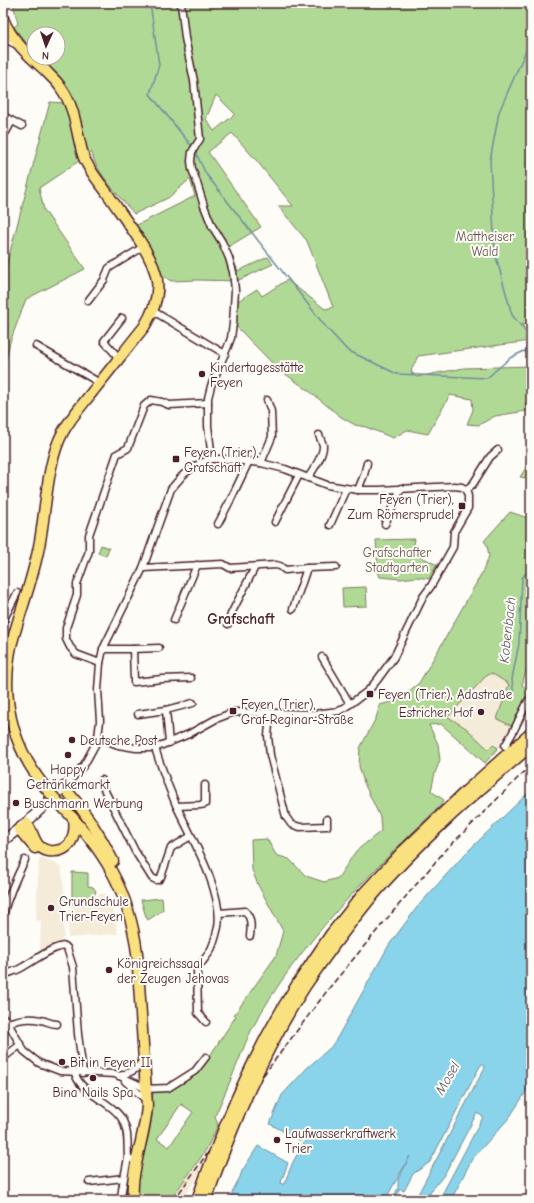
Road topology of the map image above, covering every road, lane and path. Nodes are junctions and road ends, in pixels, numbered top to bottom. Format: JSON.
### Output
{"nodes":[{"id":1,"x":181,"y":3,"type":"edge"},
{"id":2,"x":4,"y":25,"type":"edge"},
{"id":3,"x":3,"y":38,"type":"edge"},
{"id":4,"x":20,"y":46,"type":"junction"},
{"id":5,"x":3,"y":116,"type":"edge"},
{"id":6,"x":12,"y":121,"type":"junction"},
{"id":7,"x":22,"y":126,"type":"dead end"},
{"id":8,"x":6,"y":132,"type":"dead end"},
{"id":9,"x":144,"y":247,"type":"junction"},
{"id":10,"x":88,"y":301,"type":"dead end"},
{"id":11,"x":153,"y":311,"type":"junction"},
{"id":12,"x":122,"y":318,"type":"dead end"},
{"id":13,"x":36,"y":346,"type":"dead end"},
{"id":14,"x":225,"y":354,"type":"junction"},
{"id":15,"x":119,"y":358,"type":"junction"},
{"id":16,"x":100,"y":383,"type":"junction"},
{"id":17,"x":267,"y":400,"type":"dead end"},
{"id":18,"x":208,"y":403,"type":"junction"},
{"id":19,"x":319,"y":435,"type":"dead end"},
{"id":20,"x":498,"y":450,"type":"dead end"},
{"id":21,"x":212,"y":459,"type":"junction"},
{"id":22,"x":249,"y":461,"type":"junction"},
{"id":23,"x":261,"y":463,"type":"junction"},
{"id":24,"x":367,"y":463,"type":"dead end"},
{"id":25,"x":300,"y":475,"type":"junction"},
{"id":26,"x":308,"y":478,"type":"junction"},
{"id":27,"x":401,"y":488,"type":"junction"},
{"id":28,"x":346,"y":489,"type":"junction"},
{"id":29,"x":358,"y":490,"type":"junction"},
{"id":30,"x":466,"y":490,"type":"junction"},
{"id":31,"x":275,"y":522,"type":"dead end"},
{"id":32,"x":218,"y":524,"type":"dead end"},
{"id":33,"x":385,"y":524,"type":"dead end"},
{"id":34,"x":330,"y":525,"type":"dead end"},
{"id":35,"x":197,"y":565,"type":"junction"},
{"id":36,"x":255,"y":567,"type":"junction"},
{"id":37,"x":336,"y":567,"type":"dead end"},
{"id":38,"x":143,"y":568,"type":"junction"},
{"id":39,"x":308,"y":568,"type":"junction"},
{"id":40,"x":17,"y":593,"type":"dead end"},
{"id":41,"x":293,"y":609,"type":"dead end"},
{"id":42,"x":174,"y":620,"type":"dead end"},
{"id":43,"x":3,"y":621,"type":"edge"},
{"id":44,"x":228,"y":624,"type":"dead end"},
{"id":45,"x":159,"y":648,"type":"dead end"},
{"id":46,"x":103,"y":649,"type":"junction"},
{"id":47,"x":133,"y":649,"type":"junction"},
{"id":48,"x":322,"y":658,"type":"dead end"},
{"id":49,"x":100,"y":663,"type":"junction"},
{"id":50,"x":5,"y":673,"type":"edge"},
{"id":51,"x":191,"y":678,"type":"dead end"},
{"id":52,"x":531,"y":699,"type":"edge"},
{"id":53,"x":193,"y":703,"type":"dead end"},
{"id":54,"x":350,"y":704,"type":"junction"},
{"id":55,"x":166,"y":710,"type":"junction"},
{"id":56,"x":270,"y":713,"type":"junction"},
{"id":57,"x":138,"y":714,"type":"dead end"},
{"id":58,"x":531,"y":733,"type":"edge"},
{"id":59,"x":98,"y":737,"type":"junction"},
{"id":60,"x":169,"y":743,"type":"junction"},
{"id":61,"x":505,"y":746,"type":"dead end"},
{"id":62,"x":531,"y":746,"type":"edge"},
{"id":63,"x":156,"y":748,"type":"junction"},
{"id":64,"x":102,"y":780,"type":"dead end"},
{"id":65,"x":205,"y":785,"type":"dead end"},
{"id":66,"x":64,"y":787,"type":"junction"},
{"id":67,"x":177,"y":806,"type":"junction"},
{"id":68,"x":74,"y":819,"type":"junction"},
{"id":69,"x":327,"y":819,"type":"dead end"},
{"id":70,"x":23,"y":826,"type":"junction"},
{"id":71,"x":86,"y":833,"type":"junction"},
{"id":72,"x":191,"y":836,"type":"junction"},
{"id":73,"x":3,"y":841,"type":"edge"},
{"id":74,"x":25,"y":860,"type":"dead end"},
{"id":75,"x":123,"y":896,"type":"junction"},
{"id":76,"x":219,"y":913,"type":"junction"},
{"id":77,"x":3,"y":915,"type":"edge"},
{"id":78,"x":250,"y":936,"type":"dead end"},
{"id":79,"x":3,"y":975,"type":"edge"},
{"id":80,"x":301,"y":986,"type":"junction"},
{"id":81,"x":3,"y":1017,"type":"edge"},
{"id":82,"x":206,"y":1022,"type":"dead end"},
{"id":83,"x":8,"y":1023,"type":"junction"},
{"id":84,"x":57,"y":1024,"type":"dead end"},
{"id":85,"x":20,"y":1045,"type":"junction"},
{"id":86,"x":144,"y":1057,"type":"junction"},
{"id":87,"x":206,"y":1057,"type":"dead end"},
{"id":88,"x":3,"y":1058,"type":"edge"},
{"id":89,"x":75,"y":1073,"type":"junction"},
{"id":90,"x":83,"y":1073,"type":"junction"},
{"id":91,"x":119,"y":1076,"type":"junction"},
{"id":92,"x":146,"y":1089,"type":"junction"},
{"id":93,"x":146,"y":1101,"type":"junction"},
{"id":94,"x":132,"y":1159,"type":"junction"},
{"id":95,"x":124,"y":1178,"type":"junction"},
{"id":96,"x":89,"y":1182,"type":"dead end"},
{"id":97,"x":133,"y":1198,"type":"edge"},
{"id":98,"x":123,"y":1200,"type":"edge"},
{"id":99,"x":197,"y":1200,"type":"edge"},
{"id":100,"x":206,"y":1200,"type":"edge"}],
"edges":[{"from":1,"to":14,"type":"street"},
{"from":2,"to":4,"type":"main road"},
{"from":3,"to":4,"type":"street"},
{"from":4,"to":9,"type":"main road"},
{"from":5,"to":6,"type":"street"},
{"from":6,"to":7,"type":"street"},
{"from":6,"to":8,"type":"street"},
{"from":9,"to":10,"type":"street"},
{"from":9,"to":11,"type":"main road"},
{"from":11,"to":14,"type":"street"},
{"from":11,"to":15,"type":"main road"},
{"from":12,"to":15,"type":"street"},
{"from":13,"to":16,"type":"street"},
{"from":14,"to":18,"type":"street"},
{"from":15,"to":16,"type":"main road"},
{"from":16,"to":50,"type":"main road"},
{"from":17,"to":23,"type":"street"},
{"from":18,"to":21,"type":"street"},
{"from":18,"to":49,"type":"street"},
{"from":19,"to":26,"type":"street"},
{"from":20,"to":30,"type":"street"},
{"from":21,"to":22,"type":"street"},
{"from":21,"to":38,"type":"street"},
{"from":22,"to":23,"type":"street"},
{"from":22,"to":32,"type":"street"},
{"from":23,"to":25,"type":"street"},
{"from":24,"to":29,"type":"street"},
{"from":25,"to":26,"type":"street"},
{"from":25,"to":31,"type":"street"},
{"from":26,"to":28,"type":"street"},
{"from":27,"to":29,"type":"street"},
{"from":27,"to":30,"type":"street"},
{"from":27,"to":33,"type":"street"},
{"from":28,"to":29,"type":"street"},
{"from":28,"to":34,"type":"street"},
{"from":30,"to":54,"type":"street"},
{"from":35,"to":36,"type":"street"},
{"from":35,"to":38,"type":"street"},
{"from":35,"to":42,"type":"street"},
{"from":36,"to":39,"type":"street"},
{"from":36,"to":44,"type":"street"},
{"from":37,"to":39,"type":"street"},
{"from":38,"to":46,"type":"street"},
{"from":39,"to":41,"type":"street"},
{"from":40,"to":43,"type":"street"},
{"from":45,"to":47,"type":"street"},
{"from":46,"to":47,"type":"street"},
{"from":46,"to":49,"type":"street"},
{"from":47,"to":51,"type":"street"},
{"from":48,"to":54,"type":"street"},
{"from":49,"to":59,"type":"street"},
{"from":50,"to":68,"type":"main road","bridge":true},
{"from":52,"to":61,"type":"street"},
{"from":53,"to":55,"type":"street"},
{"from":54,"to":56,"type":"street"},
{"from":55,"to":57,"type":"street"},
{"from":55,"to":60,"type":"street"},
{"from":56,"to":60,"type":"street"},
{"from":56,"to":69,"type":"street"},
{"from":58,"to":80,"type":"main road"},
{"from":59,"to":63,"type":"street"},
{"from":59,"to":66,"type":"street"},
{"from":60,"to":63,"type":"street"},
{"from":62,"to":80,"type":"main road"},
{"from":63,"to":67,"type":"street"},
{"from":64,"to":72,"type":"street"},
{"from":65,"to":67,"type":"street"},
{"from":66,"to":70,"type":"street"},
{"from":66,"to":75,"type":"main road"},
{"from":67,"to":72,"type":"street"},
{"from":68,"to":70,"type":"main road"},
{"from":68,"to":71,"type":"main road"},
{"from":70,"to":71,"type":"main road"},
{"from":70,"to":73,"type":"street"},
{"from":71,"to":75,"type":"main road"},
{"from":72,"to":76,"type":"street"},
{"from":74,"to":77,"type":"street"},
{"from":75,"to":86,"type":"main road"},
{"from":76,"to":78,"type":"street"},
{"from":76,"to":82,"type":"street"},
{"from":79,"to":90,"type":"street"},
{"from":80,"to":99,"type":"main road","bridge":true},
{"from":80,"to":100,"type":"main road","bridge":true},
{"from":81,"to":83,"type":"street"},
{"from":83,"to":84,"type":"street"},
{"from":83,"to":85,"type":"street"},
{"from":85,"to":88,"type":"street"},
{"from":85,"to":89,"type":"street"},
{"from":86,"to":91,"type":"street"},
{"from":86,"to":92,"type":"main road"},
{"from":87,"to":92,"type":"street"},
{"from":89,"to":90,"type":"street"},
{"from":89,"to":94,"type":"street"},
{"from":90,"to":91,"type":"street"},
{"from":91,"to":92,"type":"street"},
{"from":91,"to":93,"type":"street"},
{"from":92,"to":93,"type":"main road"},
{"from":93,"to":94,"type":"main road"},
{"from":94,"to":95,"type":"street"},
{"from":94,"to":97,"type":"main road"},
{"from":95,"to":96,"type":"street"},
{"from":95,"to":98,"type":"street"}]}
